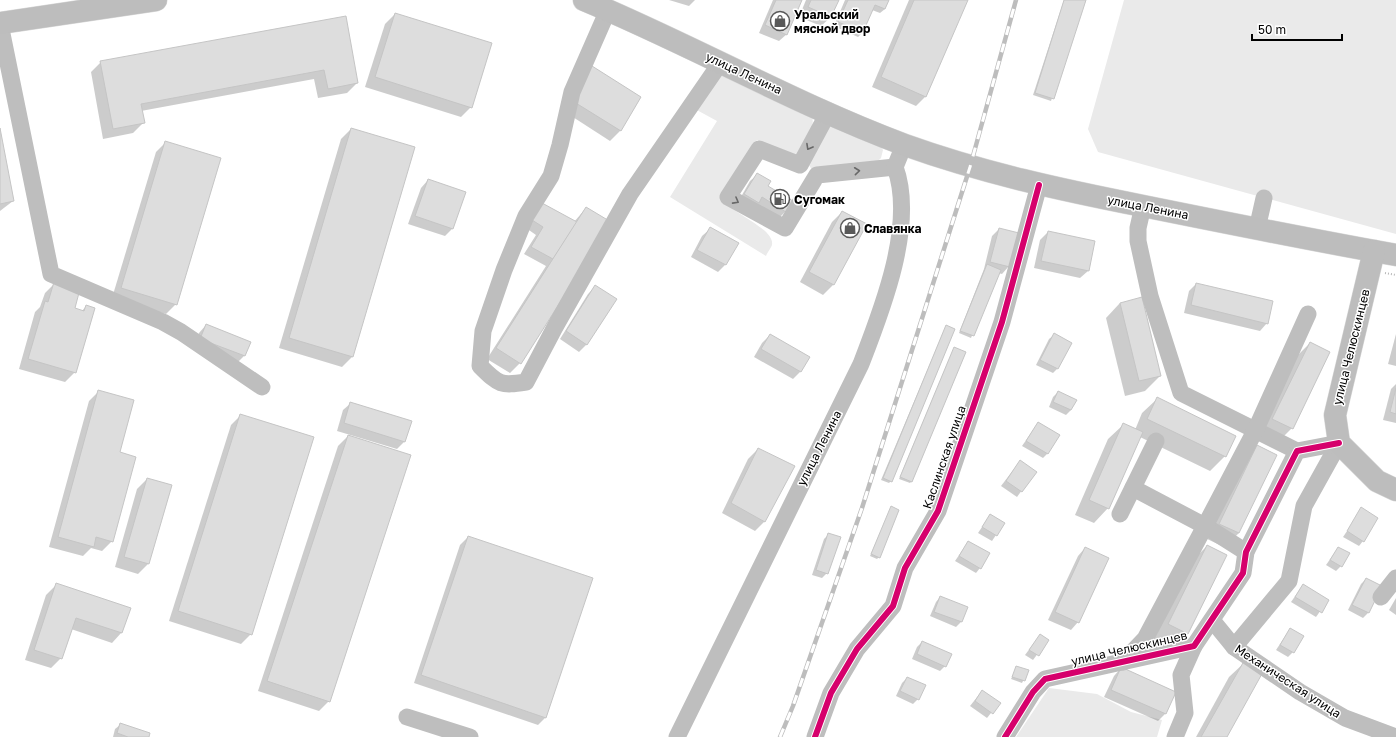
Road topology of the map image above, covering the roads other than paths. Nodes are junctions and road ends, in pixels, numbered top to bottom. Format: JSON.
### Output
{"nodes":[{"id":1,"x":156,"y":0,"type":"edge"},
{"id":2,"x":584,"y":0,"type":"edge"},
{"id":3,"x":608,"y":10,"type":"junction"},
{"id":4,"x":0,"y":24,"type":"edge"},
{"id":5,"x":721,"y":62,"type":"junction"},
{"id":6,"x":828,"y":113,"type":"junction"},
{"id":7,"x":904,"y":145,"type":"junction"},
{"id":8,"x":895,"y":167,"type":"junction"},
{"id":9,"x":1039,"y":185,"type":"junction"},
{"id":10,"x":1264,"y":198,"type":"dead end"},
{"id":11,"x":1143,"y":206,"type":"junction"},
{"id":12,"x":1257,"y":229,"type":"junction"},
{"id":13,"x":1374,"y":251,"type":"junction"},
{"id":14,"x":1396,"y":255,"type":"edge"},
{"id":15,"x":1308,"y":314,"type":"dead end"},
{"id":16,"x":262,"y":387,"type":"dead end"},
{"id":17,"x":1256,"y":429,"type":"junction"},
{"id":18,"x":1156,"y":441,"type":"dead end"},
{"id":19,"x":1339,"y":443,"type":"junction"},
{"id":20,"x":1297,"y":450,"type":"junction"},
{"id":21,"x":1132,"y":488,"type":"junction"},
{"id":22,"x":1396,"y":490,"type":"edge"},
{"id":23,"x":1120,"y":514,"type":"dead end"},
{"id":24,"x":1205,"y":526,"type":"junction"},
{"id":25,"x":1246,"y":552,"type":"junction"},
{"id":26,"x":1396,"y":578,"type":"edge"},
{"id":27,"x":1381,"y":597,"type":"dead end"},
{"id":28,"x":1212,"y":620,"type":"junction"},
{"id":29,"x":1194,"y":646,"type":"junction"},
{"id":30,"x":1234,"y":647,"type":"junction"},
{"id":31,"x":1123,"y":662,"type":"junction"},
{"id":32,"x":407,"y":717,"type":"dead end"},
{"id":33,"x":470,"y":737,"type":"edge"},
{"id":34,"x":677,"y":737,"type":"edge"},
{"id":35,"x":814,"y":737,"type":"edge"},
{"id":36,"x":1005,"y":737,"type":"edge"},
{"id":37,"x":1175,"y":737,"type":"edge"},
{"id":38,"x":1396,"y":737,"type":"edge"}],
"edges":[{"from":1,"to":4,"type":"main road"},
{"from":2,"to":3,"type":"main road","name":"улица Ленина"},
{"from":3,"to":5,"type":"main road","name":"улица Ленина"},
{"from":3,"to":5,"type":"street"},
{"from":4,"to":16,"type":"street"},
{"from":5,"to":6,"type":"main road","name":"улица Ленина"},
{"from":6,"to":7,"type":"main road","name":"улица Ленина"},
{"from":6,"to":8,"type":"street","one_way":true},
{"from":7,"to":8,"type":"street"},
{"from":7,"to":9,"type":"main road","name":"улица Ленина"},
{"from":8,"to":34,"type":"street","name":"улица Ленина"},
{"from":9,"to":11,"type":"main road","name":"улица Ленина"},
{"from":9,"to":35,"type":"street","name":"Каслинская улица"},
{"from":10,"to":12,"type":"street"},
{"from":11,"to":12,"type":"main road","name":"улица Ленина"},
{"from":11,"to":17,"type":"street"},
{"from":12,"to":13,"type":"main road","name":"улица Ленина"},
{"from":13,"to":14,"type":"main road","name":"улица Ленина"},
{"from":13,"to":19,"type":"main road","name":"улица Челюскинцев"},
{"from":15,"to":17,"type":"street"},
{"from":17,"to":20,"type":"street"},
{"from":17,"to":24,"type":"street"},
{"from":18,"to":21,"type":"street"},
{"from":19,"to":20,"type":"street"},
{"from":19,"to":22,"type":"main road"},
{"from":19,"to":30,"type":"street"},
{"from":20,"to":25,"type":"street","name":"улица Челюскинцев"},
{"from":21,"to":23,"type":"street"},
{"from":21,"to":24,"type":"street"},
{"from":24,"to":25,"type":"street"},
{"from":24,"to":31,"type":"street"},
{"from":25,"to":28,"type":"street","name":"улица Челюскинцев"},
{"from":26,"to":27,"type":"street"},
{"from":28,"to":29,"type":"street","name":"улица Челюскинцев"},
{"from":28,"to":30,"type":"street","name":"Механическая улица"},
{"from":29,"to":31,"type":"street","name":"улица Челюскинцев"},
{"from":29,"to":37,"type":"street","name":"улица Челюскинцев"},
{"from":30,"to":38,"type":"street","name":"Механическая улица"},
{"from":31,"to":36,"type":"street","name":"улица Челюскинцев"},
{"from":32,"to":33,"type":"street"}]}
